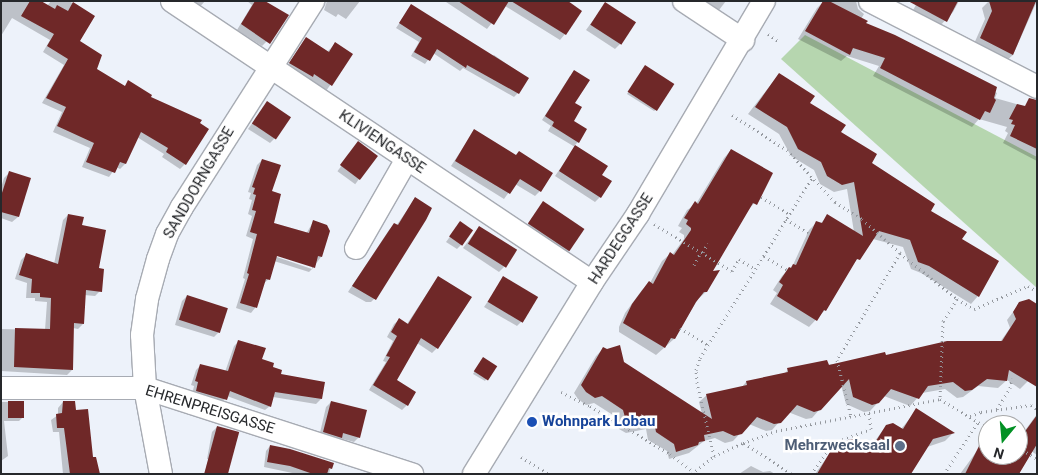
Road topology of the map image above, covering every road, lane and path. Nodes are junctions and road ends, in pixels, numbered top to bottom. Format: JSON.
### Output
{"nodes":[{"id":1,"x":172,"y":1,"type":"edge"},
{"id":2,"x":313,"y":1,"type":"edge"},
{"id":3,"x":684,"y":1,"type":"edge"},
{"id":4,"x":764,"y":1,"type":"edge"},
{"id":5,"x":870,"y":1,"type":"edge"},
{"id":6,"x":742,"y":40,"type":"junction"},
{"id":7,"x":270,"y":67,"type":"junction"},
{"id":8,"x":1037,"y":88,"type":"edge"},
{"id":9,"x":732,"y":115,"type":"dead end"},
{"id":10,"x":407,"y":159,"type":"junction"},
{"id":11,"x":812,"y":178,"type":"junction"},
{"id":12,"x":761,"y":198,"type":"dead end"},
{"id":13,"x":638,"y":214,"type":"junction"},
{"id":14,"x":789,"y":214,"type":"junction"},
{"id":15,"x":786,"y":220,"type":"junction"},
{"id":16,"x":808,"y":233,"type":"dead end"},
{"id":17,"x":708,"y":244,"type":"dead end"},
{"id":18,"x":356,"y":248,"type":"dead end"},
{"id":19,"x":702,"y":252,"type":"junction"},
{"id":20,"x":900,"y":253,"type":"junction"},
{"id":21,"x":764,"y":256,"type":"junction"},
{"id":22,"x":694,"y":265,"type":"dead end"},
{"id":23,"x":756,"y":269,"type":"junction"},
{"id":24,"x":786,"y":269,"type":"dead end"},
{"id":25,"x":592,"y":282,"type":"junction"},
{"id":26,"x":1037,"y":291,"type":"edge"},
{"id":27,"x":957,"y":299,"type":"junction"},
{"id":28,"x":680,"y":328,"type":"dead end"},
{"id":29,"x":708,"y":345,"type":"junction"},
{"id":30,"x":1012,"y":378,"type":"dead end"},
{"id":31,"x":1,"y":388,"type":"edge"},
{"id":32,"x":145,"y":388,"type":"junction"},
{"id":33,"x":561,"y":392,"type":"dead end"},
{"id":34,"x":940,"y":399,"type":"junction"},
{"id":35,"x":1037,"y":409,"type":"edge"},
{"id":36,"x":997,"y":410,"type":"junction"},
{"id":37,"x":869,"y":413,"type":"junction"},
{"id":38,"x":851,"y":416,"type":"junction"},
{"id":39,"x":969,"y":416,"type":"junction"},
{"id":40,"x":978,"y":422,"type":"joint"},
{"id":41,"x":743,"y":443,"type":"junction"},
{"id":42,"x":714,"y":456,"type":"junction"},
{"id":43,"x":521,"y":457,"type":"dead end"},
{"id":44,"x":693,"y":473,"type":"edge"},
{"id":45,"x":161,"y":474,"type":"edge"},
{"id":46,"x":412,"y":474,"type":"edge"},
{"id":47,"x":474,"y":474,"type":"edge"},
{"id":48,"x":548,"y":474,"type":"edge"},
{"id":49,"x":792,"y":474,"type":"edge"},
{"id":50,"x":811,"y":474,"type":"edge"},
{"id":51,"x":944,"y":474,"type":"edge"}],
"edges":[{"from":1,"to":7,"type":"street","name":"KLIVIENGASSE"},
{"from":2,"to":7,"type":"street","name":"SANDDORNGASSE"},
{"from":3,"to":6,"type":"street"},
{"from":4,"to":6,"type":"street","name":"HARDEGGASSE"},
{"from":5,"to":8,"type":"street"},
{"from":6,"to":13,"type":"street","name":"HARDEGGASSE"},
{"from":7,"to":10,"type":"street","name":"KLIVIENGASSE"},
{"from":7,"to":32,"type":"street","name":"SANDDORNGASSE"},
{"from":9,"to":11,"type":"path"},
{"from":10,"to":18,"type":"street"},
{"from":10,"to":25,"type":"street","name":"KLIVIENGASSE"},
{"from":11,"to":14,"type":"path"},
{"from":11,"to":20,"type":"path"},
{"from":12,"to":14,"type":"path"},
{"from":13,"to":19,"type":"path"},
{"from":13,"to":25,"type":"street","name":"HARDEGGASSE"},
{"from":14,"to":15,"type":"path"},
{"from":15,"to":16,"type":"path"},
{"from":15,"to":21,"type":"path"},
{"from":17,"to":19,"type":"path"},
{"from":19,"to":22,"type":"path"},
{"from":19,"to":23,"type":"path"},
{"from":20,"to":27,"type":"path"},
{"from":20,"to":38,"type":"path"},
{"from":21,"to":23,"type":"path"},
{"from":21,"to":24,"type":"path"},
{"from":23,"to":29,"type":"path"},
{"from":25,"to":47,"type":"street","name":"HARDEGGASSE"},
{"from":26,"to":27,"type":"path"},
{"from":27,"to":34,"type":"path"},
{"from":28,"to":29,"type":"path"},
{"from":29,"to":42,"type":"path"},
{"from":30,"to":36,"type":"path"},
{"from":31,"to":32,"type":"street","name":"EHRENPREISGASSE"},
{"from":32,"to":45,"type":"street","name":"SANDDORNGASSE"},
{"from":32,"to":46,"type":"street","name":"EHRENPREISGASSE"},
{"from":33,"to":44,"type":"path"},
{"from":34,"to":37,"type":"path"},
{"from":34,"to":39,"type":"path"},
{"from":35,"to":36,"type":"path"},
{"from":36,"to":39,"type":"path"},
{"from":37,"to":38,"type":"path"},
{"from":37,"to":50,"type":"path"},
{"from":38,"to":41,"type":"path"},
{"from":39,"to":40,"type":"path"},
{"from":40,"to":51,"type":"path"},
{"from":41,"to":42,"type":"path"},
{"from":41,"to":49,"type":"path"},
{"from":42,"to":44,"type":"path"},
{"from":43,"to":48,"type":"path"}]}
